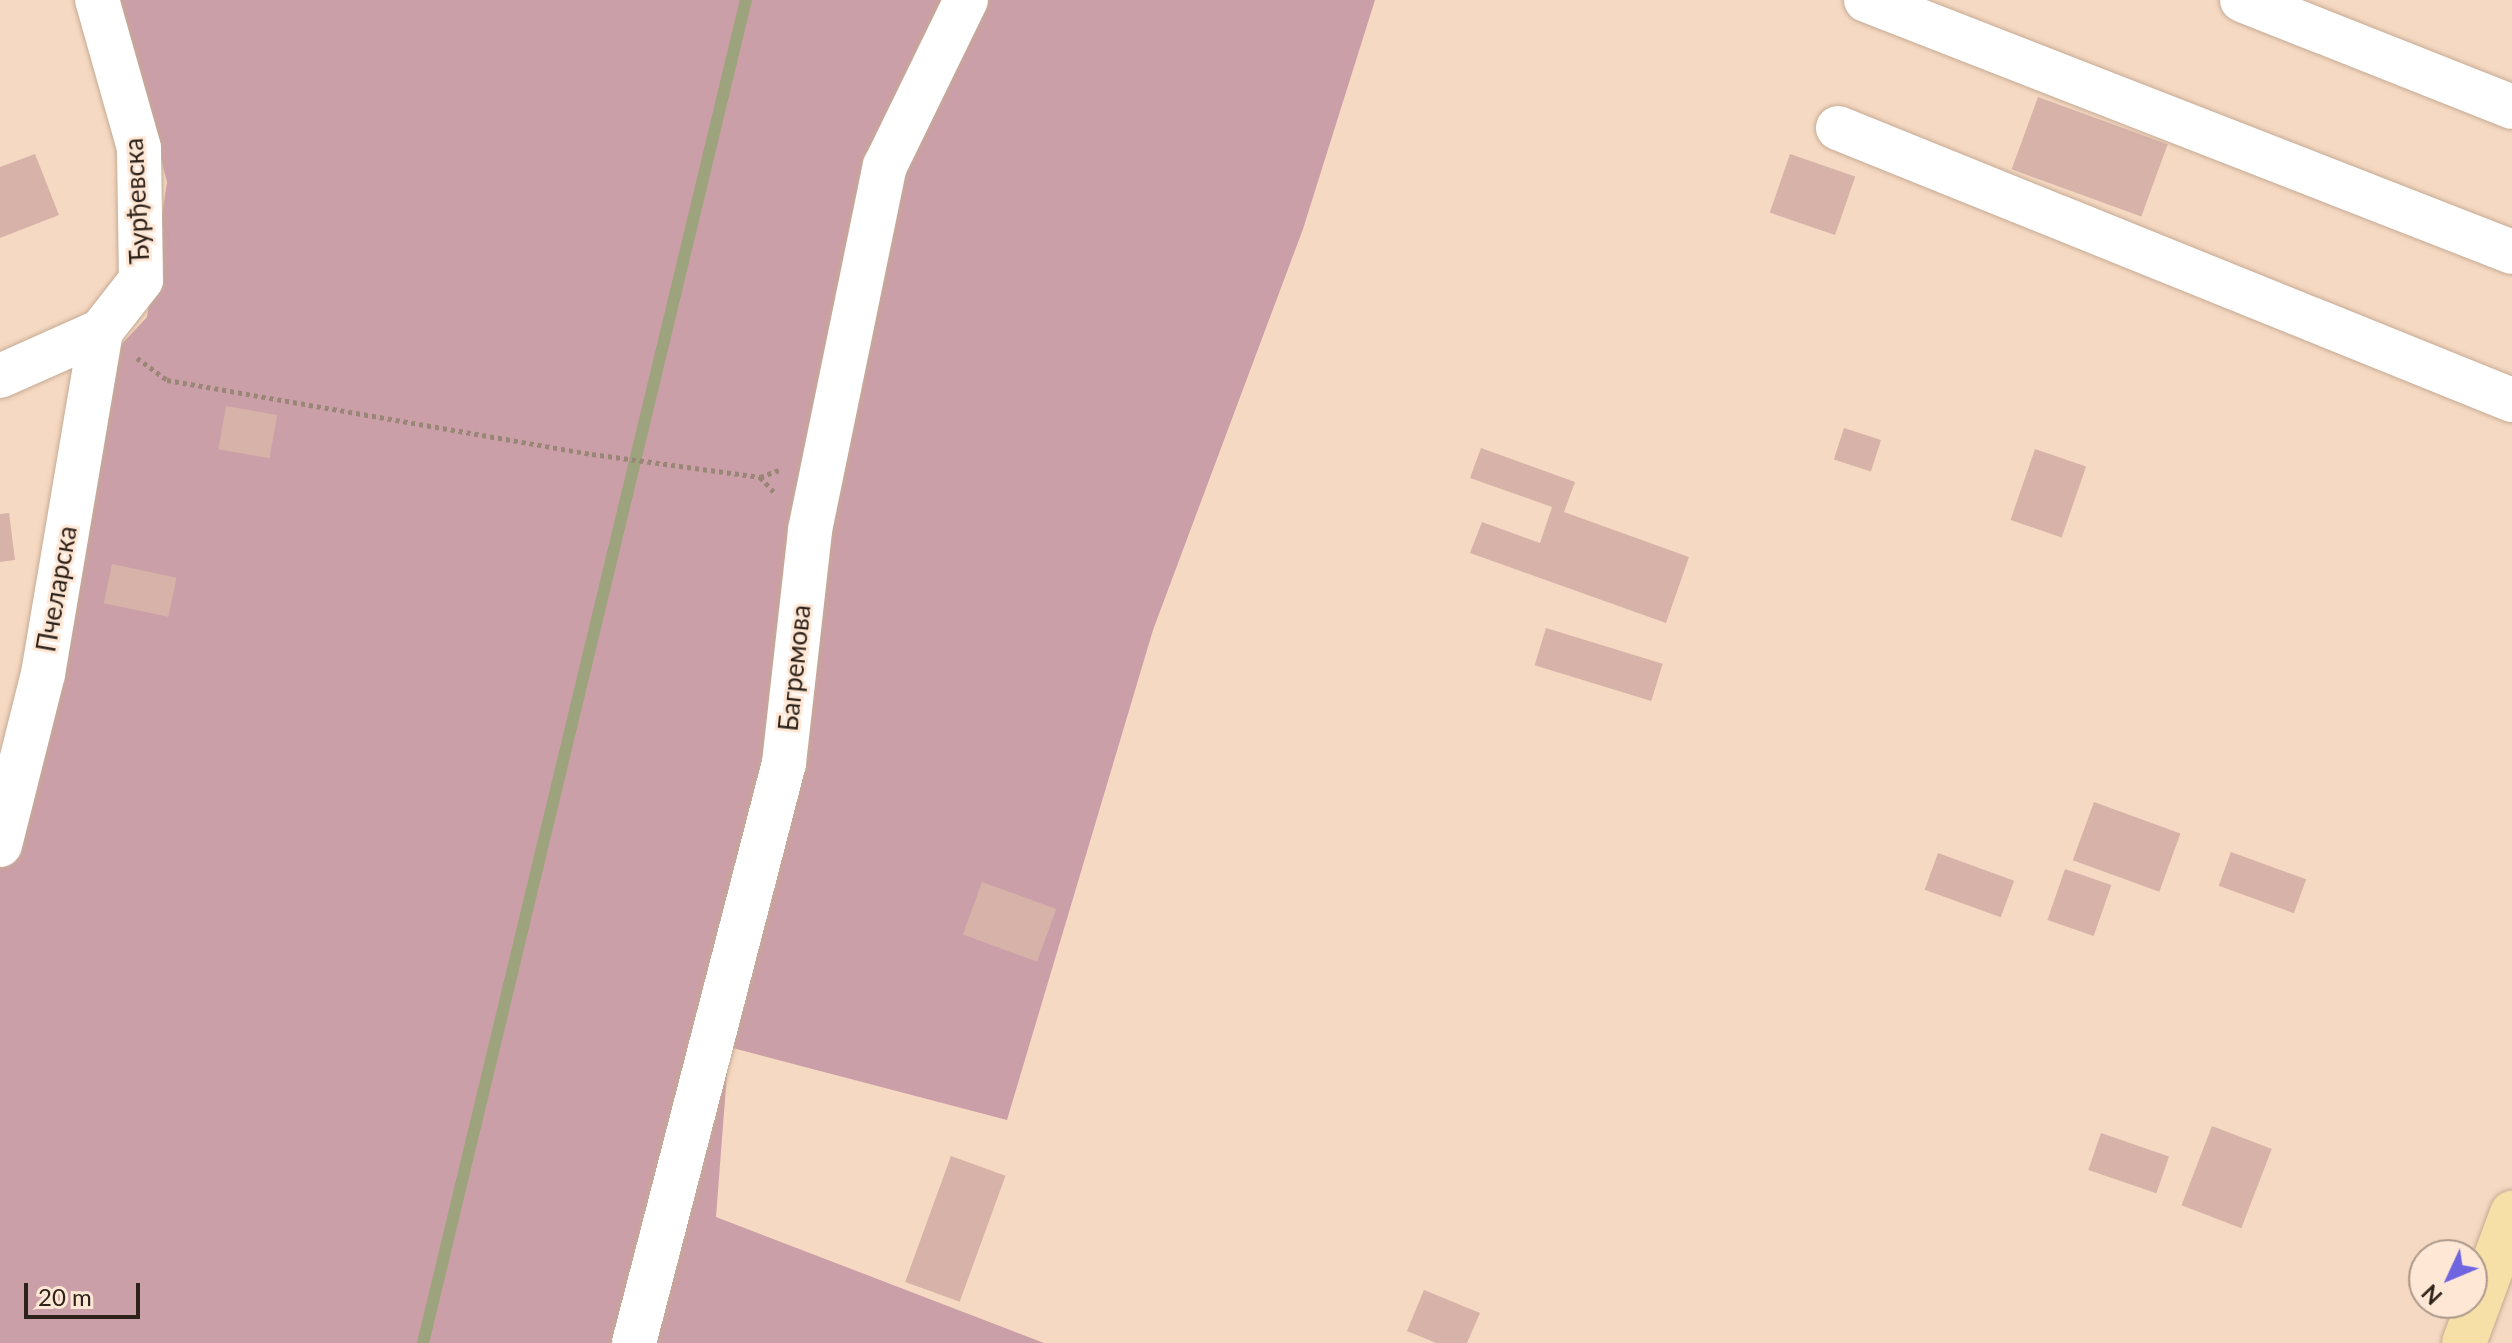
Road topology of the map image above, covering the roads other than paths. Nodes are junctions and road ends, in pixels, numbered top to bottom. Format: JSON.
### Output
{"nodes":[{"id":1,"x":97,"y":0,"type":"edge"},
{"id":2,"x":966,"y":0,"type":"edge"},
{"id":3,"x":1866,"y":0,"type":"edge"},
{"id":4,"x":2242,"y":0,"type":"edge"},
{"id":5,"x":2512,"y":107,"type":"edge"},
{"id":6,"x":1838,"y":128,"type":"dead end"},
{"id":7,"x":2512,"y":252,"type":"edge"},
{"id":8,"x":101,"y":331,"type":"junction"},
{"id":9,"x":0,"y":376,"type":"edge"},
{"id":10,"x":2512,"y":400,"type":"edge"},
{"id":11,"x":0,"y":845,"type":"edge"},
{"id":12,"x":2512,"y":1213,"type":"edge"},
{"id":13,"x":634,"y":1343,"type":"edge"},
{"id":14,"x":2464,"y":1343,"type":"edge"}],
"edges":[{"from":1,"to":8,"type":"street","name":"Ђурђевска"},
{"from":2,"to":13,"type":"street","name":"Багремова"},
{"from":3,"to":7,"type":"street"},
{"from":4,"to":5,"type":"street"},
{"from":6,"to":10,"type":"street"},
{"from":8,"to":9,"type":"street","name":"Ђурђевска"},
{"from":8,"to":11,"type":"street","name":"Пчеларска"},
{"from":12,"to":14,"type":"main road"}]}
